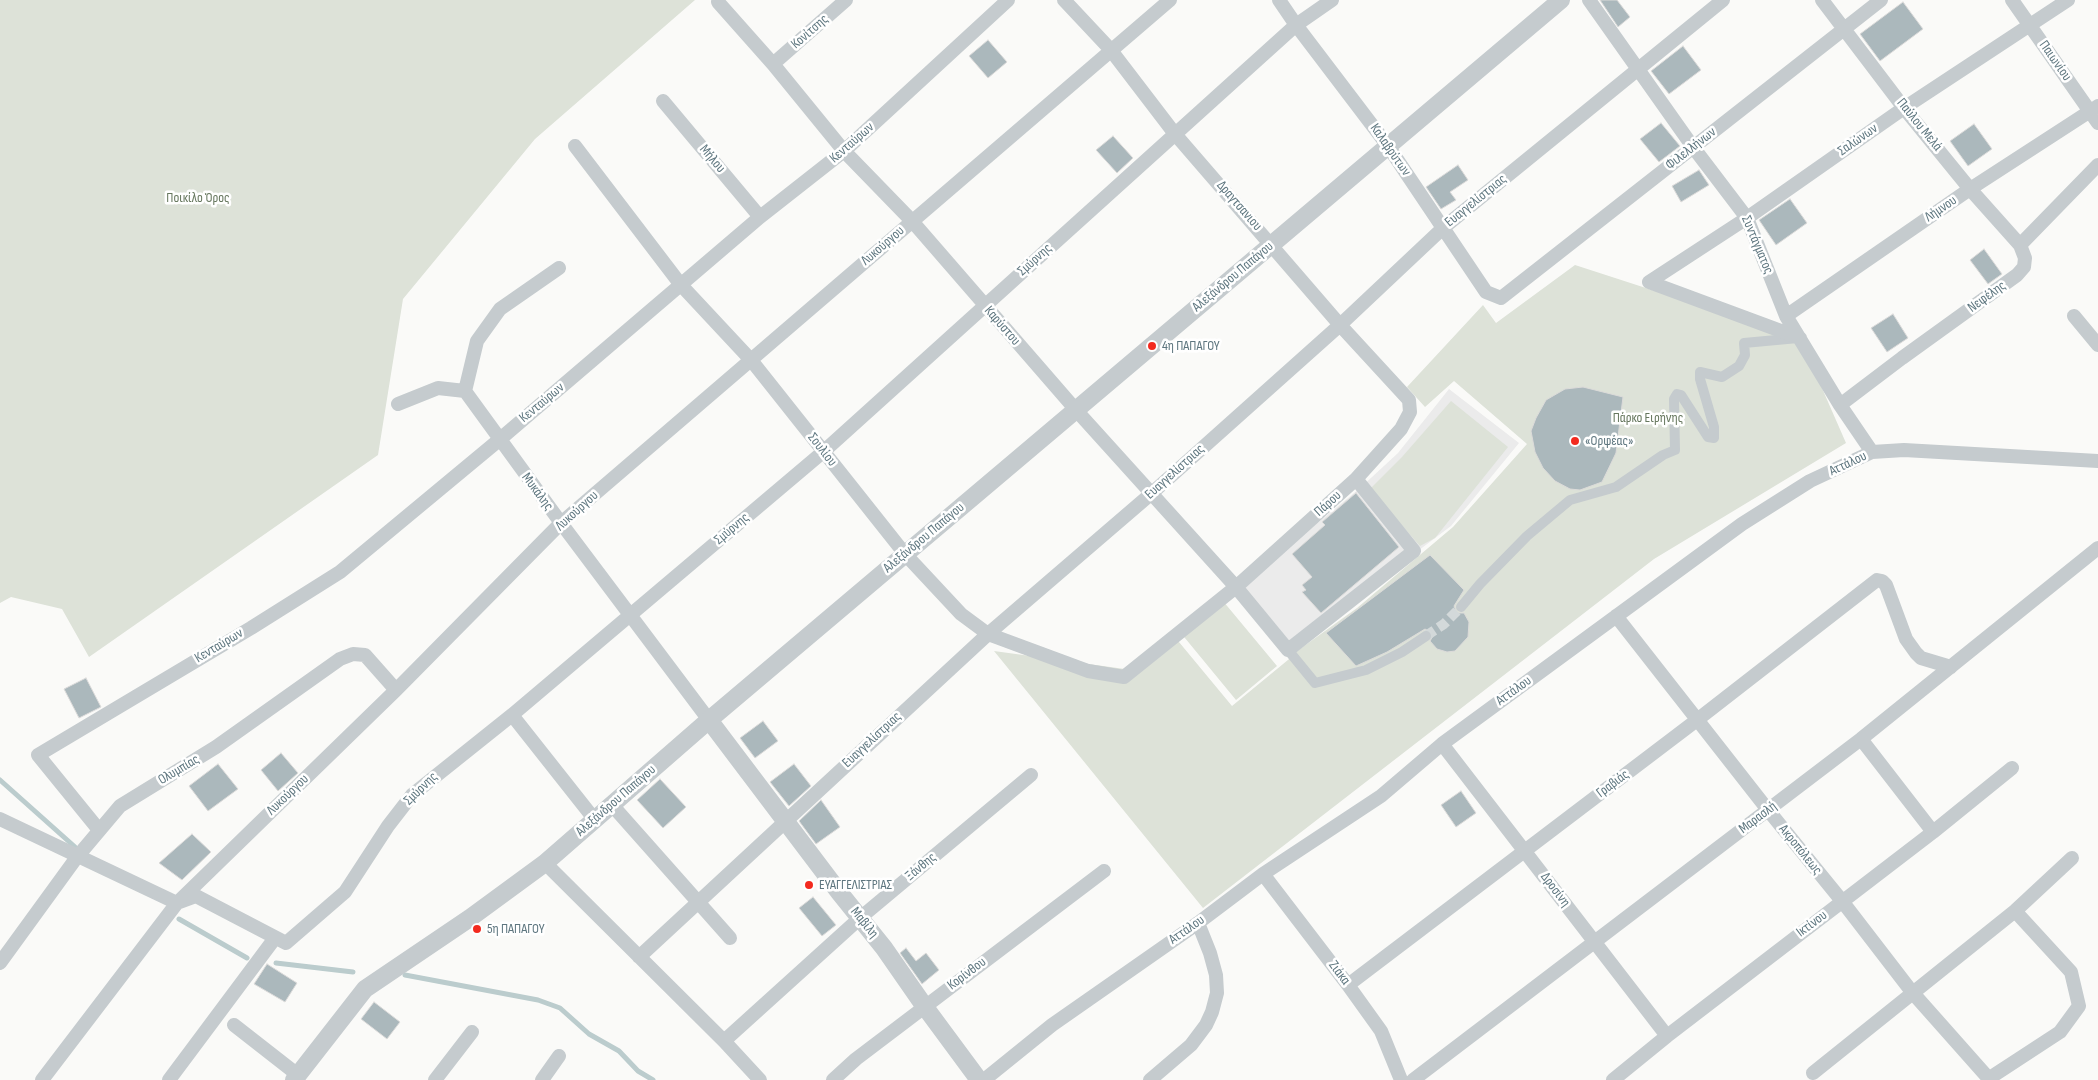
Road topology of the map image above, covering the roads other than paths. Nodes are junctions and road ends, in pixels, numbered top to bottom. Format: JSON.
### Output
{"nodes":[{"id":1,"x":846,"y":0,"type":"edge"},
{"id":2,"x":1008,"y":0,"type":"edge"},
{"id":3,"x":1064,"y":0,"type":"edge"},
{"id":4,"x":1170,"y":0,"type":"edge"},
{"id":5,"x":1279,"y":0,"type":"edge"},
{"id":6,"x":1332,"y":0,"type":"edge"},
{"id":7,"x":1561,"y":0,"type":"edge"},
{"id":8,"x":1589,"y":0,"type":"edge"},
{"id":9,"x":1723,"y":0,"type":"edge"},
{"id":10,"x":1822,"y":0,"type":"edge"},
{"id":11,"x":1881,"y":0,"type":"edge"},
{"id":12,"x":2012,"y":0,"type":"edge"},
{"id":13,"x":2068,"y":0,"type":"edge"},
{"id":14,"x":718,"y":2,"type":"dead end"},
{"id":15,"x":1296,"y":25,"type":"junction"},
{"id":16,"x":2029,"y":25,"type":"junction"},
{"id":17,"x":1845,"y":28,"type":"junction"},
{"id":18,"x":1110,"y":49,"type":"junction"},
{"id":19,"x":773,"y":64,"type":"junction"},
{"id":20,"x":1639,"y":69,"type":"junction"},
{"id":21,"x":664,"y":101,"type":"dead end"},
{"id":22,"x":1904,"y":108,"type":"junction"},
{"id":23,"x":2094,"y":109,"type":"edge"},
{"id":24,"x":2098,"y":123,"type":"edge"},
{"id":25,"x":1175,"y":134,"type":"junction"},
{"id":26,"x":575,"y":146,"type":"dead end"},
{"id":27,"x":1388,"y":146,"type":"junction"},
{"id":28,"x":1693,"y":148,"type":"junction"},
{"id":29,"x":844,"y":152,"type":"junction"},
{"id":30,"x":2098,"y":165,"type":"edge"},
{"id":31,"x":1970,"y":189,"type":"junction"},
{"id":32,"x":760,"y":216,"type":"junction"},
{"id":33,"x":1747,"y":218,"type":"junction"},
{"id":34,"x":912,"y":221,"type":"junction"},
{"id":35,"x":1443,"y":228,"type":"junction"},
{"id":36,"x":1272,"y":244,"type":"junction"},
{"id":37,"x":2020,"y":245,"type":"junction"},
{"id":38,"x":559,"y":268,"type":"dead end"},
{"id":39,"x":682,"y":284,"type":"junction"},
{"id":40,"x":1500,"y":298,"type":"joint"},
{"id":41,"x":984,"y":306,"type":"junction"},
{"id":42,"x":1786,"y":316,"type":"junction"},
{"id":43,"x":2074,"y":316,"type":"dead end"},
{"id":44,"x":1340,"y":325,"type":"junction"},
{"id":45,"x":1800,"y":338,"type":"junction"},
{"id":46,"x":2098,"y":345,"type":"edge"},
{"id":47,"x":750,"y":360,"type":"junction"},
{"id":48,"x":465,"y":391,"type":"junction"},
{"id":49,"x":398,"y":404,"type":"dead end"},
{"id":50,"x":1840,"y":405,"type":"junction"},
{"id":51,"x":1076,"y":410,"type":"junction"},
{"id":52,"x":1410,"y":412,"type":"joint"},
{"id":53,"x":499,"y":440,"type":"junction"},
{"id":54,"x":823,"y":452,"type":"junction"},
{"id":55,"x":1872,"y":452,"type":"junction"},
{"id":56,"x":2098,"y":461,"type":"edge"},
{"id":57,"x":1356,"y":479,"type":"junction"},
{"id":58,"x":1152,"y":493,"type":"junction"},
{"id":59,"x":561,"y":523,"type":"junction"},
{"id":60,"x":2098,"y":548,"type":"edge"},
{"id":61,"x":905,"y":554,"type":"junction"},
{"id":62,"x":1236,"y":587,"type":"junction"},
{"id":63,"x":1460,"y":607,"type":"tunnel mouth"},
{"id":64,"x":630,"y":616,"type":"junction"},
{"id":65,"x":1616,"y":616,"type":"junction"},
{"id":66,"x":988,"y":634,"type":"junction"},
{"id":67,"x":1426,"y":636,"type":"tunnel mouth"},
{"id":68,"x":1288,"y":650,"type":"junction"},
{"id":69,"x":1951,"y":667,"type":"junction"},
{"id":70,"x":396,"y":690,"type":"junction"},
{"id":71,"x":512,"y":715,"type":"junction"},
{"id":72,"x":709,"y":720,"type":"junction"},
{"id":73,"x":1697,"y":720,"type":"junction"},
{"id":74,"x":1861,"y":739,"type":"junction"},
{"id":75,"x":1442,"y":744,"type":"junction"},
{"id":76,"x":2012,"y":768,"type":"dead end"},
{"id":77,"x":1031,"y":775,"type":"dead end"},
{"id":78,"x":612,"y":805,"type":"junction"},
{"id":79,"x":1768,"y":810,"type":"junction"},
{"id":80,"x":0,"y":819,"type":"edge"},
{"id":81,"x":595,"y":820,"type":"junction"},
{"id":82,"x":785,"y":820,"type":"junction"},
{"id":83,"x":99,"y":830,"type":"junction"},
{"id":84,"x":1933,"y":832,"type":"junction"},
{"id":85,"x":1525,"y":851,"type":"junction"},
{"id":86,"x":77,"y":857,"type":"junction"},
{"id":87,"x":2072,"y":858,"type":"dead end"},
{"id":88,"x":545,"y":863,"type":"junction"},
{"id":89,"x":1104,"y":871,"type":"dead end"},
{"id":90,"x":1263,"y":874,"type":"junction"},
{"id":91,"x":1842,"y":901,"type":"junction"},
{"id":92,"x":697,"y":902,"type":"junction"},
{"id":93,"x":177,"y":903,"type":"junction"},
{"id":94,"x":2015,"y":910,"type":"junction"},
{"id":95,"x":860,"y":918,"type":"junction"},
{"id":96,"x":1198,"y":922,"type":"junction"},
{"id":97,"x":275,"y":938,"type":"junction"},
{"id":98,"x":730,"y":938,"type":"dead end"},
{"id":99,"x":1595,"y":942,"type":"junction"},
{"id":100,"x":638,"y":957,"type":"junction"},
{"id":101,"x":0,"y":963,"type":"edge"},
{"id":102,"x":1348,"y":985,"type":"junction"},
{"id":103,"x":1912,"y":992,"type":"junction"},
{"id":104,"x":924,"y":1007,"type":"junction"},
{"id":105,"x":234,"y":1025,"type":"dead end"},
{"id":106,"x":472,"y":1032,"type":"dead end"},
{"id":107,"x":1667,"y":1036,"type":"junction"},
{"id":108,"x":724,"y":1041,"type":"junction"},
{"id":109,"x":559,"y":1056,"type":"dead end"},
{"id":110,"x":1813,"y":1073,"type":"dead end"},
{"id":111,"x":296,"y":1077,"type":"edge"},
{"id":112,"x":42,"y":1080,"type":"edge"},
{"id":113,"x":170,"y":1080,"type":"edge"},
{"id":114,"x":435,"y":1080,"type":"edge"},
{"id":115,"x":542,"y":1080,"type":"edge"},
{"id":116,"x":760,"y":1080,"type":"edge"},
{"id":117,"x":833,"y":1080,"type":"edge"},
{"id":118,"x":979,"y":1080,"type":"edge"},
{"id":119,"x":984,"y":1080,"type":"edge"},
{"id":120,"x":1150,"y":1080,"type":"edge"},
{"id":121,"x":1401,"y":1080,"type":"edge"},
{"id":122,"x":1413,"y":1080,"type":"edge"},
{"id":123,"x":1613,"y":1080,"type":"edge"},
{"id":124,"x":1989,"y":1080,"type":"edge"}],
"edges":[{"from":1,"to":19,"type":"street","name":"Κονίτσης"},
{"from":2,"to":29,"type":"street","name":"Κενταύρων"},
{"from":3,"to":18,"type":"street","name":"Δραγτσανιου"},
{"from":4,"to":18,"type":"street","name":"Λυκούργου"},
{"from":5,"to":15,"type":"street","name":"Καλαβρύτων"},
{"from":6,"to":15,"type":"street","name":"Σμύρνης"},
{"from":7,"to":27,"type":"street","name":"Αλεξάνδρου Παπάγου"},
{"from":8,"to":20,"type":"street","name":"Συντάγματος"},
{"from":9,"to":20,"type":"street","name":"Ευαγγελίστριας"},
{"from":10,"to":17,"type":"street","name":"Παύλου Μελά"},
{"from":11,"to":17,"type":"street","name":"Φιλελλήνων"},
{"from":12,"to":16,"type":"street","name":"Παιωνίου"},
{"from":13,"to":16,"type":"street","name":"Σαλώνων"},
{"from":14,"to":19,"type":"street","name":"Καρύστου"},
{"from":15,"to":25,"type":"street","name":"Σμύρνης"},
{"from":15,"to":27,"type":"street","name":"Καλαβρύτων"},
{"from":16,"to":22,"type":"street","name":"Σαλώνων"},
{"from":16,"to":23,"type":"street","name":"Παιωνίου"},
{"from":17,"to":22,"type":"street","name":"Παύλου Μελά"},
{"from":17,"to":28,"type":"street","name":"Φιλελλήνων"},
{"from":18,"to":25,"type":"street","name":"Δραγτσανιου"},
{"from":18,"to":34,"type":"street","name":"Λυκούργου"},
{"from":19,"to":29,"type":"street","name":"Καρύστου"},
{"from":20,"to":28,"type":"street","name":"Συντάγματος"},
{"from":20,"to":35,"type":"street","name":"Ευαγγελίστριας"},
{"from":21,"to":32,"type":"street","name":"Μήλου"},
{"from":22,"to":31,"type":"street","name":"Παύλου Μελά"},
{"from":22,"to":33,"type":"street","name":"Σαλώνων"},
{"from":23,"to":24,"type":"street","name":"Παιωνίου"},
{"from":23,"to":31,"type":"street","name":"Λήμνου"},
{"from":25,"to":36,"type":"street","name":"Δραγτσανιου"},
{"from":25,"to":41,"type":"street","name":"Σμύρνης"},
{"from":26,"to":39,"type":"street","name":"Σουλίου"},
{"from":27,"to":35,"type":"street","name":"Καλαβρύτων"},
{"from":27,"to":36,"type":"street","name":"Αλεξάνδρου Παπάγου"},
{"from":28,"to":33,"type":"street","name":"Συντάγματος"},
{"from":28,"to":40,"type":"street","name":"Φιλελλήνων"},
{"from":29,"to":32,"type":"street","name":"Κενταύρων"},
{"from":29,"to":34,"type":"street","name":"Καρύστου"},
{"from":30,"to":37,"type":"street"},
{"from":31,"to":37,"type":"street","name":"Παύλου Μελά"},
{"from":31,"to":42,"type":"street","name":"Λήμνου"},
{"from":32,"to":39,"type":"street","name":"Κενταύρων"},
{"from":33,"to":42,"type":"street","name":"Συντάγματος"},
{"from":33,"to":45,"type":"street","name":"Σαλώνων"},
{"from":34,"to":41,"type":"street","name":"Καρύστου"},
{"from":34,"to":47,"type":"street","name":"Λυκούργου"},
{"from":35,"to":40,"type":"street","name":"Καλαβρύτων"},
{"from":35,"to":44,"type":"street","name":"Ευαγγελίστριας"},
{"from":36,"to":44,"type":"street","name":"Δραγτσανιου"},
{"from":36,"to":51,"type":"street","name":"Αλεξάνδρου Παπάγου"},
{"from":37,"to":50,"type":"street","name":"Νεφέλης"},
{"from":38,"to":48,"type":"street"},
{"from":39,"to":47,"type":"street","name":"Σουλίου"},
{"from":39,"to":53,"type":"street","name":"Κενταύρων"},
{"from":41,"to":51,"type":"street","name":"Καρύστου"},
{"from":41,"to":54,"type":"street","name":"Σμύρνης"},
{"from":42,"to":45,"type":"street","name":"Συντάγματος"},
{"from":43,"to":46,"type":"street"},
{"from":44,"to":52,"type":"street","name":"Δραγτσανιου"},
{"from":44,"to":58,"type":"street","name":"Ευαγγελίστριας"},
{"from":45,"to":50,"type":"street","name":"Συντάγματος"},
{"from":45,"to":63,"type":"street"},
{"from":47,"to":54,"type":"street","name":"Σουλίου"},
{"from":47,"to":59,"type":"street","name":"Λυκούργου"},
{"from":48,"to":49,"type":"street"},
{"from":48,"to":53,"type":"street","name":"Μυκάλης"},
{"from":50,"to":55,"type":"street","name":"Συντάγματος"},
{"from":51,"to":58,"type":"street","name":"Καρύστου"},
{"from":51,"to":61,"type":"street","name":"Αλεξάνδρου Παπάγου"},
{"from":52,"to":57,"type":"street","name":"Πάρου"},
{"from":53,"to":59,"type":"street","name":"Μυκάλης"},
{"from":53,"to":83,"type":"street","name":"Κενταύρων"},
{"from":54,"to":61,"type":"street","name":"Σουλίου"},
{"from":54,"to":64,"type":"street","name":"Σμύρνης"},
{"from":55,"to":56,"type":"street","name":"Αττάλου"},
{"from":55,"to":65,"type":"street","name":"Αττάλου"},
{"from":57,"to":62,"type":"street","name":"Πάρου"},
{"from":57,"to":68,"type":"street"},
{"from":58,"to":62,"type":"street","name":"Καρύστου"},
{"from":58,"to":66,"type":"street","name":"Ευαγγελίστριας"},
{"from":59,"to":64,"type":"street","name":"Μυκάλης"},
{"from":59,"to":70,"type":"street","name":"Λυκούργου"},
{"from":60,"to":69,"type":"street","name":"Μαρασλή"},
{"from":61,"to":66,"type":"street","name":"Σουλίου"},
{"from":61,"to":72,"type":"street","name":"Αλεξάνδρου Παπάγου"},
{"from":62,"to":66,"type":"street","name":"Σουλίου"},
{"from":62,"to":68,"type":"street","name":"Καρύστου"},
{"from":64,"to":71,"type":"street","name":"Σμύρνης"},
{"from":64,"to":72,"type":"street","name":"Μυκάλης"},
{"from":65,"to":73,"type":"street","name":"Ακροπόλεως"},
{"from":65,"to":75,"type":"street","name":"Αττάλου"},
{"from":66,"to":82,"type":"street","name":"Ευαγγελίστριας"},
{"from":67,"to":68,"type":"street"},
{"from":69,"to":73,"type":"street","name":"Γραβιάς"},
{"from":69,"to":74,"type":"street","name":"Μαρασλή"},
{"from":70,"to":83,"type":"street","name":"Ολυμπίας"},
{"from":70,"to":93,"type":"street","name":"Λυκούργου"},
{"from":71,"to":81,"type":"street"},
{"from":71,"to":97,"type":"street","name":"Σμύρνης"},
{"from":72,"to":78,"type":"street","name":"Αλεξάνδρου Παπάγου"},
{"from":72,"to":82,"type":"street","name":"Μαβίλη"},
{"from":73,"to":79,"type":"street","name":"Ακροπόλεως"},
{"from":73,"to":85,"type":"street","name":"Γραβιάς"},
{"from":74,"to":79,"type":"street","name":"Μαρασλή"},
{"from":74,"to":84,"type":"street"},
{"from":75,"to":85,"type":"street","name":"Δροσίνη"},
{"from":75,"to":90,"type":"street","name":"Αττάλου"},
{"from":76,"to":84,"type":"street","name":"Ικτίνου"},
{"from":77,"to":95,"type":"street","name":"Ξάνθης"},
{"from":78,"to":81,"type":"street","name":"Αλεξάνδρου Παπάγου"},
{"from":78,"to":92,"type":"street"},
{"from":79,"to":91,"type":"street","name":"Ακροπόλεως"},
{"from":79,"to":99,"type":"street","name":"Μαρασλή"},
{"from":80,"to":86,"type":"street"},
{"from":81,"to":88,"type":"street","name":"Αλεξάνδρου Παπάγου"},
{"from":82,"to":92,"type":"street","name":"Ευαγγελίστριας"},
{"from":82,"to":95,"type":"street","name":"Μαβίλη"},
{"from":83,"to":86,"type":"street","name":"Ολυμπίας"},
{"from":84,"to":91,"type":"street","name":"Ικτίνου"},
{"from":85,"to":99,"type":"street","name":"Δροσίνη"},
{"from":85,"to":102,"type":"street","name":"Γραβιάς"},
{"from":86,"to":93,"type":"street"},
{"from":86,"to":101,"type":"street","name":"Ολυμπίας"},
{"from":87,"to":94,"type":"street"},
{"from":88,"to":100,"type":"street"},
{"from":88,"to":111,"type":"street","name":"Αλεξάνδρου Παπάγου"},
{"from":89,"to":104,"type":"street","name":"Κορίνθου"},
{"from":90,"to":96,"type":"street","name":"Αττάλου"},
{"from":90,"to":102,"type":"street","name":"Ζιάκα"},
{"from":91,"to":103,"type":"street","name":"Ακροπόλεως"},
{"from":91,"to":107,"type":"street","name":"Ικτίνου"},
{"from":92,"to":98,"type":"street"},
{"from":92,"to":100,"type":"street","name":"Ευαγγελίστριας"},
{"from":93,"to":97,"type":"street"},
{"from":93,"to":112,"type":"street","name":"Λυκούργου"},
{"from":94,"to":103,"type":"street"},
{"from":94,"to":124,"type":"street"},
{"from":95,"to":104,"type":"street","name":"Μαβίλη"},
{"from":95,"to":108,"type":"street","name":"Ξάνθης"},
{"from":96,"to":119,"type":"street","name":"Αττάλου"},
{"from":96,"to":120,"type":"street"},
{"from":97,"to":113,"type":"street"},
{"from":99,"to":107,"type":"street","name":"Δροσίνη"},
{"from":99,"to":122,"type":"street","name":"Μαρασλή"},
{"from":100,"to":108,"type":"street"},
{"from":102,"to":121,"type":"street","name":"Ζιάκα"},
{"from":103,"to":110,"type":"street"},
{"from":103,"to":124,"type":"street","name":"Ακροπόλεως"},
{"from":104,"to":117,"type":"street","name":"Κορίνθου"},
{"from":104,"to":118,"type":"street","name":"Μαβίλη"},
{"from":105,"to":111,"type":"street"},
{"from":106,"to":114,"type":"street"},
{"from":107,"to":123,"type":"street","name":"Ικτίνου"},
{"from":108,"to":116,"type":"street"},
{"from":109,"to":115,"type":"street"}]}
